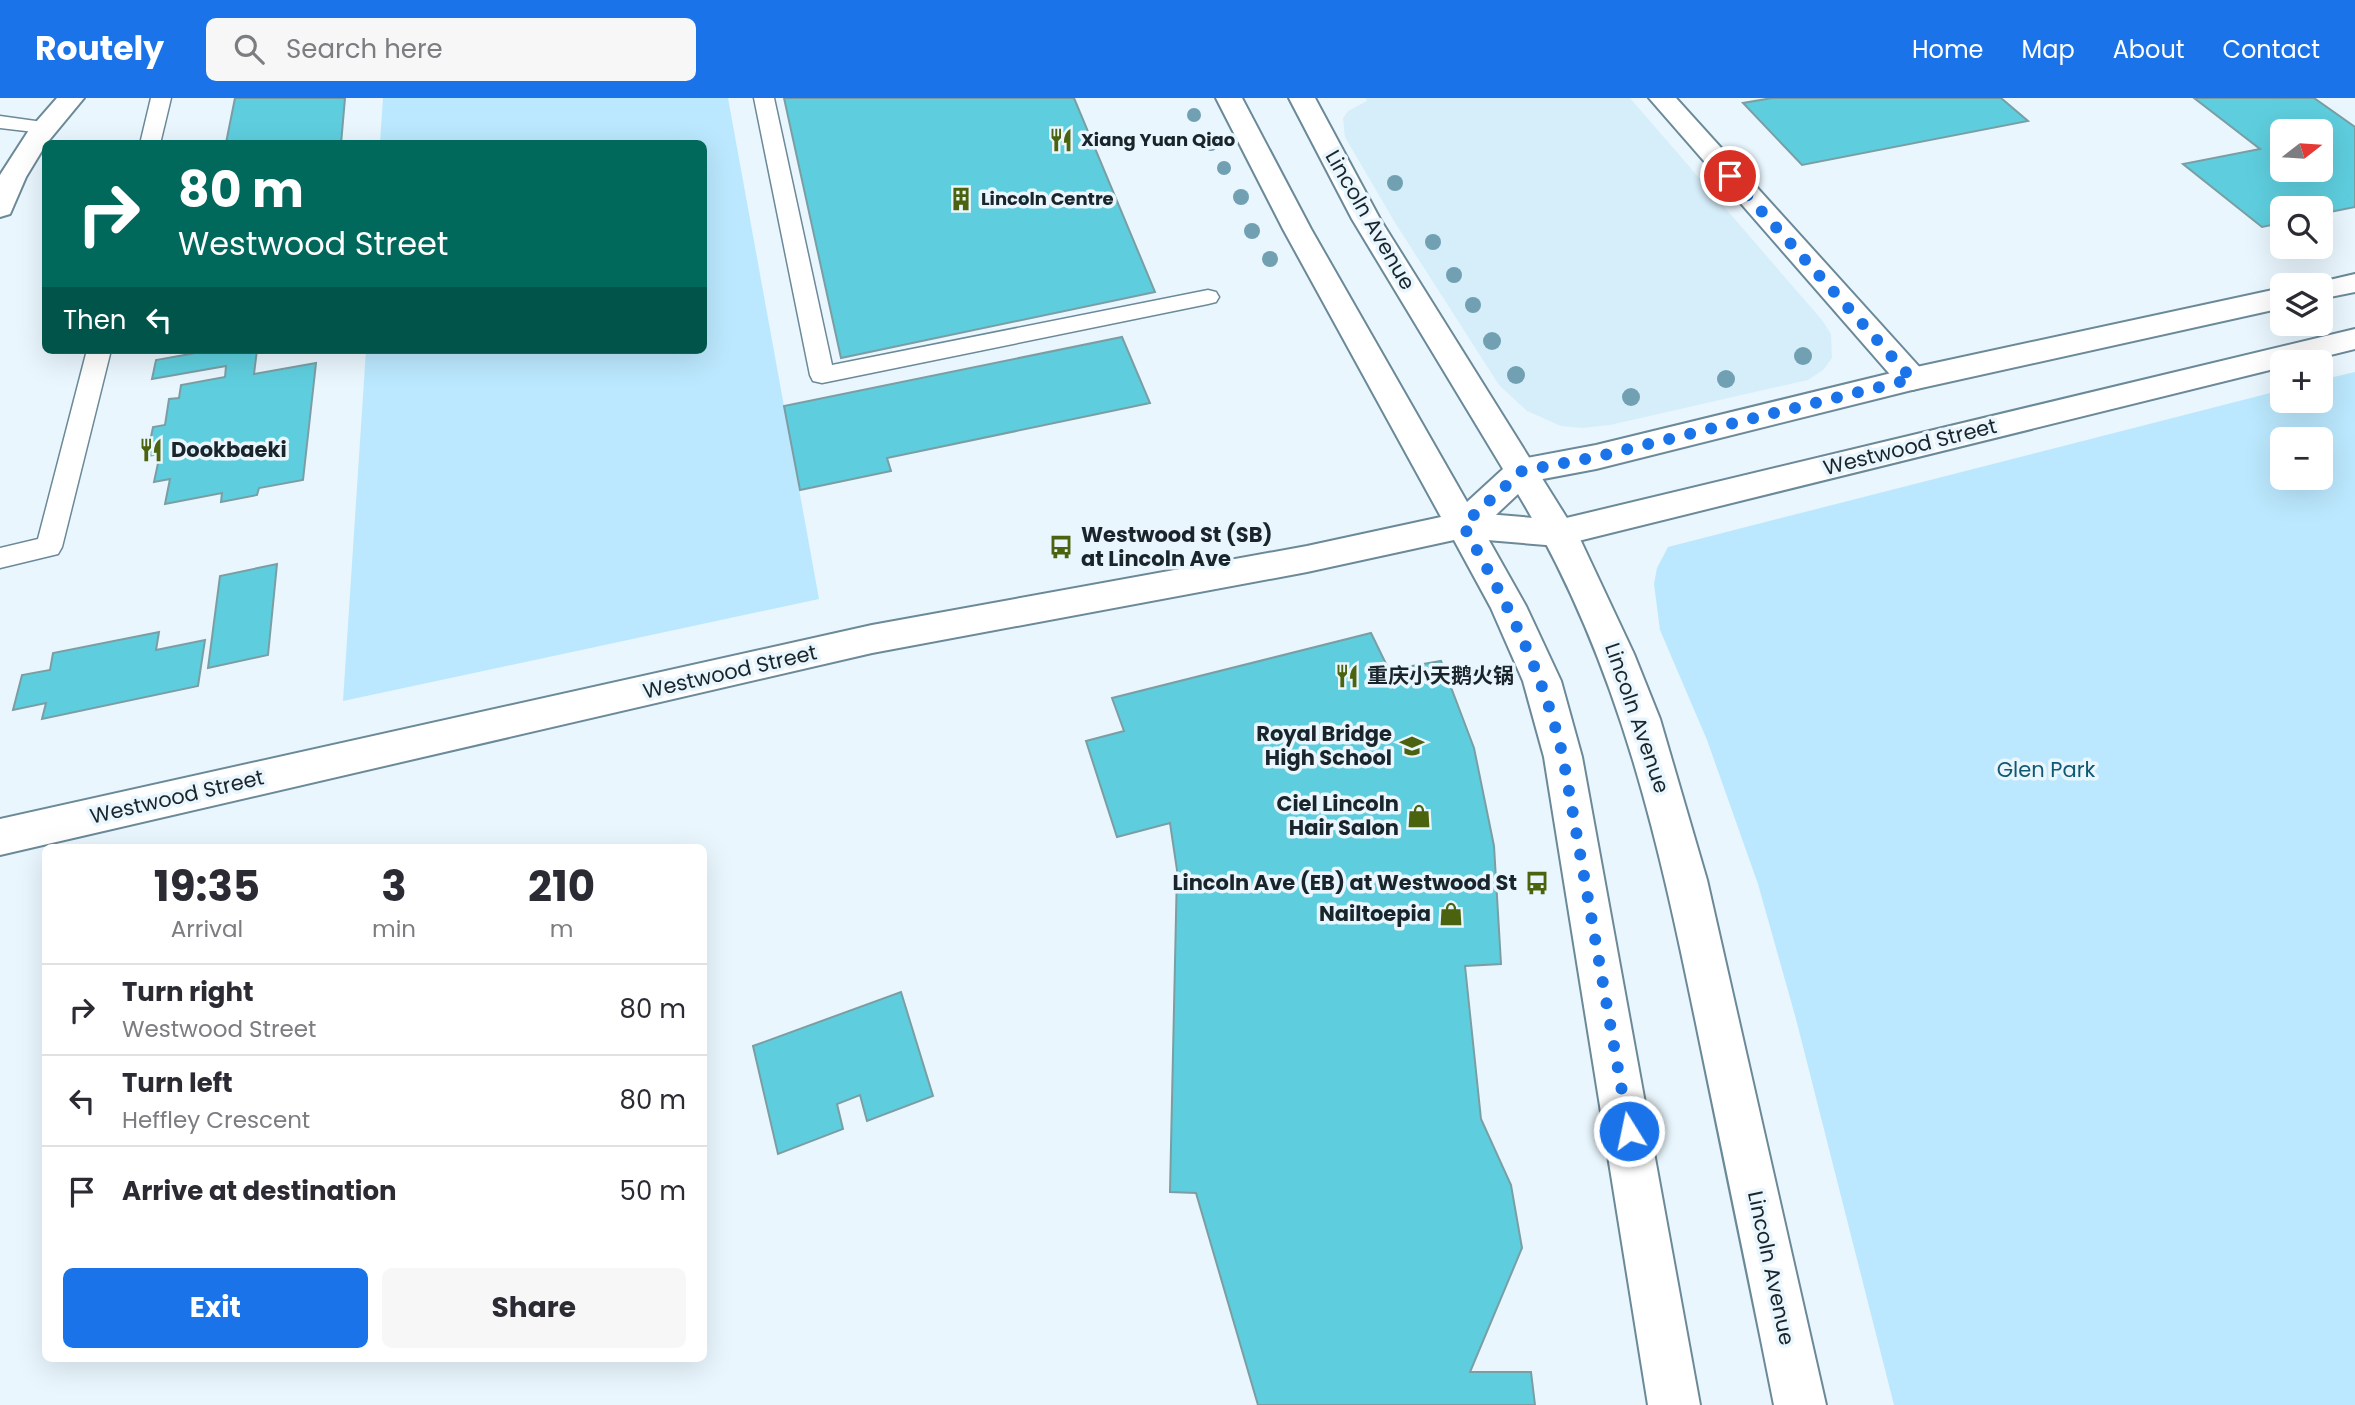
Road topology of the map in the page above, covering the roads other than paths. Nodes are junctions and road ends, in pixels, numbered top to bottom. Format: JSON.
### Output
{"nodes":[{"id":1,"x":71,"y":98,"type":"edge"},
{"id":2,"x":161,"y":98,"type":"edge"},
{"id":3,"x":764,"y":98,"type":"edge"},
{"id":4,"x":1229,"y":98,"type":"edge"},
{"id":5,"x":1301,"y":98,"type":"edge"},
{"id":6,"x":1662,"y":98,"type":"edge"},
{"id":7,"x":0,"y":122,"type":"edge"},
{"id":8,"x":43,"y":127,"type":"junction"},
{"id":9,"x":151,"y":140,"type":"edge"},
{"id":10,"x":0,"y":208,"type":"edge"},
{"id":11,"x":2355,"y":283,"type":"edge"},
{"id":12,"x":2333,"y":287,"type":"edge"},
{"id":13,"x":1208,"y":297,"type":"dead end"},
{"id":14,"x":2270,"y":301,"type":"edge"},
{"id":15,"x":2355,"y":339,"type":"edge"},
{"id":16,"x":98,"y":354,"type":"edge"},
{"id":17,"x":1912,"y":379,"type":"junction"},
{"id":18,"x":1522,"y":471,"type":"junction"},
{"id":19,"x":1463,"y":525,"type":"junction"},
{"id":20,"x":1558,"y":533,"type":"junction"},
{"id":21,"x":0,"y":558,"type":"edge"},
{"id":22,"x":0,"y":837,"type":"edge"},
{"id":23,"x":1674,"y":1405,"type":"edge"},
{"id":24,"x":1800,"y":1405,"type":"edge"}],
"edges":[{"from":1,"to":8,"type":"main road"},
{"from":2,"to":9,"type":"lane"},
{"from":3,"to":13,"type":"lane"},
{"from":4,"to":19,"type":"main road"},
{"from":5,"to":18,"type":"main road","name":"Lincoln Avenue"},
{"from":6,"to":17,"type":"main road"},
{"from":7,"to":8,"type":"lane"},
{"from":8,"to":10,"type":"main road"},
{"from":11,"to":12,"type":"main road"},
{"from":14,"to":17,"type":"main road"},
{"from":15,"to":20,"type":"main road","name":"Westwood Street"},
{"from":16,"to":21,"type":"lane"},
{"from":17,"to":18,"type":"main road"},
{"from":18,"to":19,"type":"main road"},
{"from":18,"to":20,"type":"main road","name":"Lincoln Avenue"},
{"from":19,"to":20,"type":"main road","name":"Westwood Street"},
{"from":19,"to":22,"type":"main road","name":"Westwood Street"},
{"from":19,"to":23,"type":"main road"},
{"from":20,"to":24,"type":"main road","name":"Lincoln Avenue"}]}
